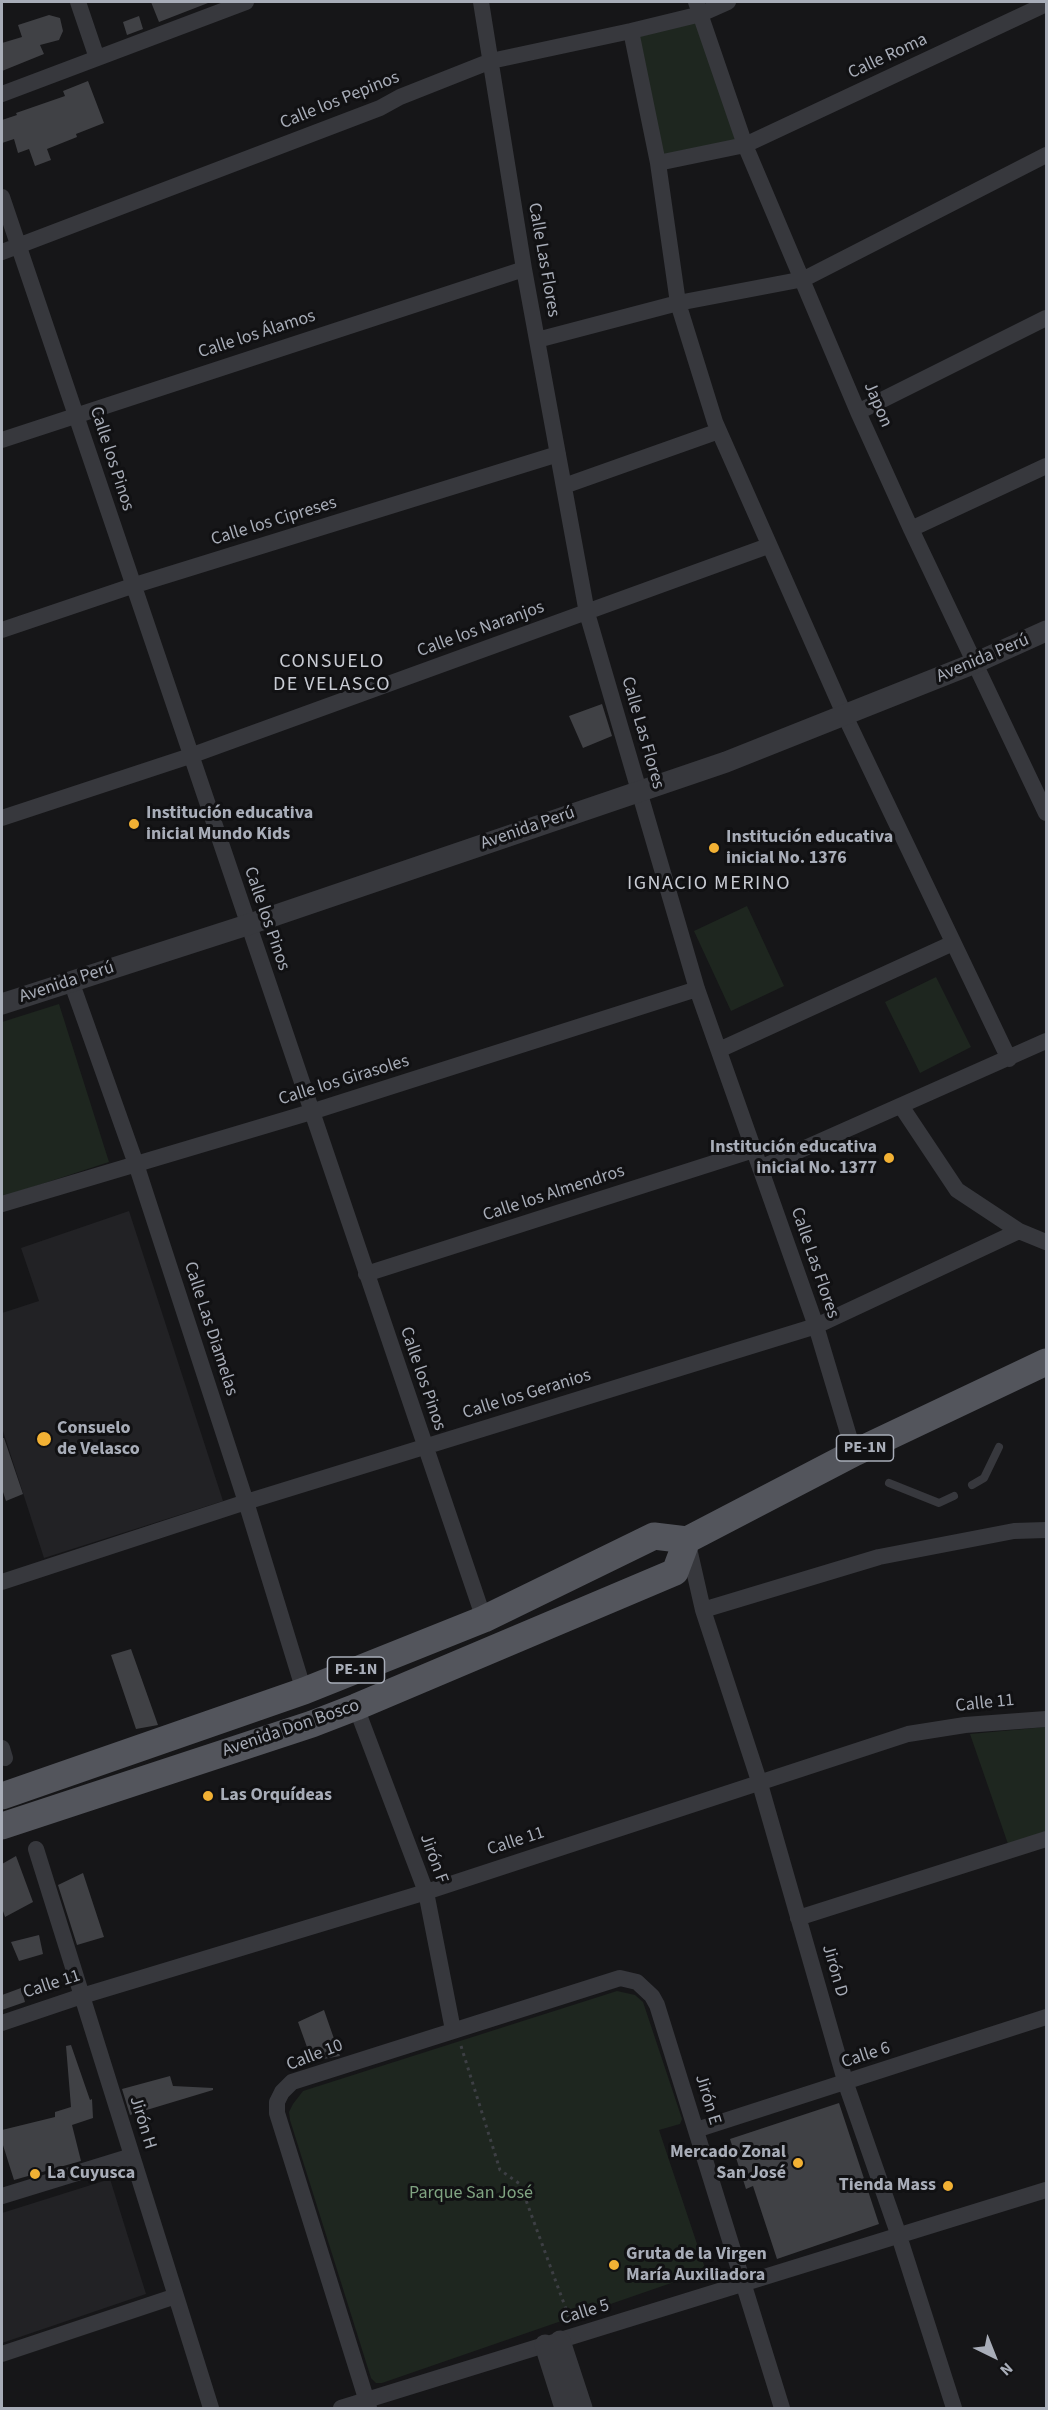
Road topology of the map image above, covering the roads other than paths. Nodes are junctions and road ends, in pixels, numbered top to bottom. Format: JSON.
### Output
{"nodes":[{"id":1,"x":78,"y":2,"type":"edge"},
{"id":2,"x":481,"y":2,"type":"edge"},
{"id":3,"x":728,"y":2,"type":"edge"},
{"id":4,"x":237,"y":3,"type":"edge"},
{"id":5,"x":1047,"y":4,"type":"edge"},
{"id":6,"x":698,"y":8,"type":"edge"},
{"id":7,"x":631,"y":32,"type":"junction"},
{"id":8,"x":97,"y":58,"type":"junction"},
{"id":9,"x":490,"y":61,"type":"junction"},
{"id":10,"x":2,"y":94,"type":"edge"},
{"id":11,"x":745,"y":145,"type":"junction"},
{"id":12,"x":1047,"y":155,"type":"edge"},
{"id":13,"x":658,"y":163,"type":"junction"},
{"id":14,"x":2,"y":197,"type":"edge"},
{"id":15,"x":19,"y":246,"type":"junction"},
{"id":16,"x":2,"y":252,"type":"edge"},
{"id":17,"x":524,"y":269,"type":"junction"},
{"id":18,"x":804,"y":279,"type":"junction"},
{"id":19,"x":678,"y":303,"type":"junction"},
{"id":20,"x":1047,"y":318,"type":"edge"},
{"id":21,"x":537,"y":340,"type":"junction"},
{"id":22,"x":858,"y":411,"type":"junction"},
{"id":23,"x":76,"y":415,"type":"junction"},
{"id":24,"x":719,"y":430,"type":"junction"},
{"id":25,"x":2,"y":440,"type":"edge"},
{"id":26,"x":558,"y":454,"type":"junction"},
{"id":27,"x":1047,"y":466,"type":"edge"},
{"id":28,"x":564,"y":486,"type":"junction"},
{"id":29,"x":911,"y":529,"type":"junction"},
{"id":30,"x":768,"y":546,"type":"junction"},
{"id":31,"x":132,"y":586,"type":"junction"},
{"id":32,"x":587,"y":613,"type":"junction"},
{"id":33,"x":2,"y":630,"type":"edge"},
{"id":34,"x":1047,"y":632,"type":"edge"},
{"id":35,"x":975,"y":663,"type":"junction"},
{"id":36,"x":845,"y":716,"type":"junction"},
{"id":37,"x":190,"y":756,"type":"junction"},
{"id":38,"x":639,"y":791,"type":"junction"},
{"id":39,"x":1047,"y":813,"type":"edge"},
{"id":40,"x":2,"y":818,"type":"edge"},
{"id":41,"x":248,"y":925,"type":"junction"},
{"id":42,"x":953,"y":943,"type":"junction"},
{"id":43,"x":71,"y":981,"type":"junction"},
{"id":44,"x":697,"y":989,"type":"junction"},
{"id":45,"x":2,"y":1004,"type":"edge"},
{"id":46,"x":1047,"y":1041,"type":"edge"},
{"id":47,"x":719,"y":1050,"type":"junction"},
{"id":48,"x":1009,"y":1059,"type":"junction"},
{"id":49,"x":902,"y":1106,"type":"junction"},
{"id":50,"x":311,"y":1112,"type":"junction"},
{"id":51,"x":754,"y":1150,"type":"junction"},
{"id":52,"x":136,"y":1164,"type":"junction"},
{"id":53,"x":760,"y":1168,"type":"junction"},
{"id":54,"x":2,"y":1204,"type":"edge"},
{"id":55,"x":1019,"y":1231,"type":"junction"},
{"id":56,"x":1047,"y":1242,"type":"edge"},
{"id":57,"x":366,"y":1274,"type":"junction"},
{"id":58,"x":816,"y":1326,"type":"junction"},
{"id":59,"x":1047,"y":1362,"type":"edge"},
{"id":60,"x":999,"y":1447,"type":"dead end"},
{"id":61,"x":425,"y":1448,"type":"junction"},
{"id":62,"x":854,"y":1453,"type":"junction"},
{"id":63,"x":889,"y":1483,"type":"dead end"},
{"id":64,"x":972,"y":1485,"type":"dead end"},
{"id":65,"x":954,"y":1496,"type":"dead end"},
{"id":66,"x":246,"y":1502,"type":"junction"},
{"id":67,"x":1047,"y":1530,"type":"edge"},
{"id":68,"x":687,"y":1540,"type":"junction"},
{"id":69,"x":2,"y":1582,"type":"edge"},
{"id":70,"x":703,"y":1610,"type":"junction"},
{"id":71,"x":484,"y":1619,"type":"junction"},
{"id":72,"x":304,"y":1691,"type":"junction"},
{"id":73,"x":356,"y":1707,"type":"junction"},
{"id":74,"x":1047,"y":1719,"type":"edge"},
{"id":75,"x":760,"y":1784,"type":"junction"},
{"id":76,"x":9,"y":1794,"type":"edge"},
{"id":77,"x":14,"y":1822,"type":"edge"},
{"id":78,"x":1047,"y":1839,"type":"edge"},
{"id":79,"x":36,"y":1849,"type":"dead end"},
{"id":80,"x":426,"y":1892,"type":"junction"},
{"id":81,"x":798,"y":1918,"type":"junction"},
{"id":82,"x":637,"y":1982,"type":"joint"},
{"id":83,"x":82,"y":1996,"type":"junction"},
{"id":84,"x":1047,"y":2017,"type":"edge"},
{"id":85,"x":2,"y":2023,"type":"edge"},
{"id":86,"x":455,"y":2030,"type":"junction"},
{"id":87,"x":846,"y":2084,"type":"junction"},
{"id":88,"x":696,"y":2130,"type":"junction"},
{"id":89,"x":132,"y":2156,"type":"junction"},
{"id":90,"x":1045,"y":2194,"type":"edge"},
{"id":91,"x":2,"y":2196,"type":"edge"},
{"id":92,"x":899,"y":2236,"type":"junction"},
{"id":93,"x":744,"y":2284,"type":"junction"},
{"id":94,"x":176,"y":2296,"type":"junction"},
{"id":95,"x":560,"y":2341,"type":"junction"},
{"id":96,"x":2,"y":2354,"type":"edge"},
{"id":97,"x":368,"y":2404,"type":"edge"},
{"id":98,"x":211,"y":2409,"type":"edge"},
{"id":99,"x":341,"y":2409,"type":"edge"},
{"id":100,"x":565,"y":2409,"type":"edge"},
{"id":101,"x":582,"y":2409,"type":"edge"},
{"id":102,"x":782,"y":2409,"type":"edge"},
{"id":103,"x":954,"y":2409,"type":"edge"}],
"edges":[{"from":1,"to":8,"type":"street"},
{"from":2,"to":9,"type":"street","name":"Calle Las Flores"},
{"from":3,"to":6,"type":"street","name":"Calle los Pepinos"},
{"from":4,"to":8,"type":"street"},
{"from":5,"to":11,"type":"street","name":"Calle Roma"},
{"from":6,"to":7,"type":"street","name":"Calle los Pepinos"},
{"from":6,"to":11,"type":"street","name":"Japon"},
{"from":7,"to":9,"type":"street","name":"Calle los Pepinos"},
{"from":7,"to":13,"type":"street"},
{"from":8,"to":10,"type":"street"},
{"from":9,"to":15,"type":"street","name":"Calle los Pepinos"},
{"from":9,"to":17,"type":"street","name":"Calle Las Flores"},
{"from":11,"to":13,"type":"street","name":"Calle Roma"},
{"from":11,"to":18,"type":"street","name":"Japon"},
{"from":12,"to":18,"type":"street"},
{"from":13,"to":19,"type":"street"},
{"from":14,"to":15,"type":"street","name":"Calle los Pinos"},
{"from":15,"to":16,"type":"street","name":"Calle los Pepinos"},
{"from":15,"to":23,"type":"street","name":"Calle los Pinos"},
{"from":17,"to":21,"type":"street","name":"Calle Las Flores"},
{"from":17,"to":23,"type":"street","name":"Calle los Álamos"},
{"from":18,"to":19,"type":"street"},
{"from":18,"to":22,"type":"street","name":"Japon"},
{"from":19,"to":21,"type":"street"},
{"from":19,"to":24,"type":"street"},
{"from":20,"to":22,"type":"street"},
{"from":21,"to":26,"type":"street","name":"Calle Las Flores"},
{"from":22,"to":29,"type":"street","name":"Japon"},
{"from":23,"to":25,"type":"street","name":"Calle los Álamos"},
{"from":23,"to":31,"type":"street","name":"Calle los Pinos"},
{"from":24,"to":28,"type":"street"},
{"from":24,"to":30,"type":"street"},
{"from":26,"to":28,"type":"street","name":"Calle Las Flores"},
{"from":26,"to":31,"type":"street","name":"Calle los Cipreses"},
{"from":27,"to":29,"type":"street"},
{"from":28,"to":32,"type":"street","name":"Calle Las Flores"},
{"from":29,"to":35,"type":"street","name":"Japon"},
{"from":30,"to":32,"type":"street","name":"Calle los Naranjos"},
{"from":30,"to":36,"type":"street"},
{"from":31,"to":33,"type":"street","name":"Calle los Cipreses"},
{"from":31,"to":37,"type":"street","name":"Calle los Pinos"},
{"from":32,"to":37,"type":"street","name":"Calle los Naranjos"},
{"from":32,"to":38,"type":"street","name":"Calle Las Flores"},
{"from":34,"to":35,"type":"street","name":"Avenida Perú"},
{"from":35,"to":36,"type":"street","name":"Avenida Perú"},
{"from":35,"to":39,"type":"street","name":"Japon"},
{"from":36,"to":38,"type":"street","name":"Avenida Perú"},
{"from":36,"to":42,"type":"street"},
{"from":37,"to":40,"type":"street","name":"Calle los Naranjos"},
{"from":37,"to":41,"type":"street","name":"Calle los Pinos"},
{"from":38,"to":41,"type":"street","name":"Avenida Perú"},
{"from":38,"to":44,"type":"street","name":"Calle Las Flores"},
{"from":41,"to":43,"type":"street","name":"Avenida Perú"},
{"from":41,"to":50,"type":"street","name":"Calle los Pinos"},
{"from":42,"to":47,"type":"street"},
{"from":42,"to":48,"type":"street"},
{"from":43,"to":45,"type":"street","name":"Avenida Perú"},
{"from":43,"to":52,"type":"street","name":"Calle Las Diamelas"},
{"from":44,"to":47,"type":"street","name":"Calle Las Flores"},
{"from":44,"to":50,"type":"street","name":"Calle los Girasoles"},
{"from":46,"to":48,"type":"street"},
{"from":47,"to":51,"type":"street","name":"Calle Las Flores"},
{"from":48,"to":49,"type":"street"},
{"from":49,"to":53,"type":"street"},
{"from":49,"to":55,"type":"street"},
{"from":50,"to":52,"type":"street","name":"Calle los Girasoles"},
{"from":50,"to":57,"type":"street","name":"Calle los Pinos"},
{"from":51,"to":53,"type":"street","name":"Calle Las Flores"},
{"from":51,"to":57,"type":"street","name":"Calle los Almendros"},
{"from":52,"to":54,"type":"street","name":"Calle los Girasoles"},
{"from":52,"to":66,"type":"street","name":"Calle Las Diamelas"},
{"from":53,"to":58,"type":"street","name":"Calle Las Flores"},
{"from":55,"to":56,"type":"street"},
{"from":55,"to":58,"type":"street","name":"Calle los Geranios"},
{"from":57,"to":61,"type":"street","name":"Calle los Pinos"},
{"from":58,"to":61,"type":"street","name":"Calle los Geranios"},
{"from":58,"to":62,"type":"street","name":"Calle Las Flores"},
{"from":59,"to":62,"type":"main road","number":"PE-1N"},
{"from":60,"to":64,"type":"lane"},
{"from":61,"to":66,"type":"street","name":"Calle los Geranios"},
{"from":61,"to":71,"type":"street","name":"Calle los Pinos"},
{"from":62,"to":68,"type":"main road","number":"PE-1N"},
{"from":63,"to":65,"type":"lane"},
{"from":66,"to":69,"type":"street","name":"Calle los Geranios"},
{"from":66,"to":72,"type":"street","name":"Calle Las Diamelas"},
{"from":67,"to":70,"type":"street"},
{"from":68,"to":70,"type":"street","name":"Jirón D"},
{"from":68,"to":71,"type":"main road","name":"Avenida Don Bosco","number":"PE-1N"},
{"from":68,"to":73,"type":"main road","name":"Avenida Don Bosco","number":"PE-1N"},
{"from":70,"to":75,"type":"street","name":"Jirón D"},
{"from":71,"to":72,"type":"main road","name":"Avenida Don Bosco","number":"PE-1N"},
{"from":72,"to":76,"type":"main road","name":"Avenida Don Bosco","number":"PE-1N"},
{"from":73,"to":77,"type":"main road","name":"Avenida Don Bosco","number":"PE-1N"},
{"from":73,"to":80,"type":"street","name":"Jirón F"},
{"from":74,"to":75,"type":"street","name":"Calle 11"},
{"from":75,"to":80,"type":"street","name":"Calle 11"},
{"from":75,"to":81,"type":"street","name":"Jirón D"},
{"from":76,"to":77,"type":"main road"},
{"from":78,"to":81,"type":"street"},
{"from":79,"to":83,"type":"street","name":"Jirón H"},
{"from":80,"to":83,"type":"street","name":"Calle 11"},
{"from":80,"to":86,"type":"street","name":"Jirón F"},
{"from":81,"to":87,"type":"street","name":"Jirón D"},
{"from":82,"to":86,"type":"street","name":"Calle 10"},
{"from":82,"to":88,"type":"street","name":"Jirón E"},
{"from":83,"to":85,"type":"street","name":"Calle 11"},
{"from":83,"to":89,"type":"street","name":"Jirón H"},
{"from":84,"to":87,"type":"street","name":"Calle 6"},
{"from":86,"to":97,"type":"street","name":"Calle 10"},
{"from":87,"to":88,"type":"street","name":"Calle 6"},
{"from":87,"to":92,"type":"street","name":"Jirón D"},
{"from":88,"to":93,"type":"street","name":"Jirón E"},
{"from":89,"to":91,"type":"street"},
{"from":89,"to":94,"type":"street","name":"Jirón H"},
{"from":90,"to":92,"type":"street","name":"Calle 5"},
{"from":92,"to":93,"type":"street","name":"Calle 5"},
{"from":92,"to":103,"type":"street","name":"Jirón D"},
{"from":93,"to":95,"type":"street","name":"Calle 5"},
{"from":93,"to":102,"type":"street","name":"Jirón E"},
{"from":94,"to":96,"type":"street"},
{"from":94,"to":98,"type":"street","name":"Jirón H"},
{"from":95,"to":97,"type":"street","name":"Calle 5"},
{"from":95,"to":100,"type":"street"},
{"from":95,"to":101,"type":"street"},
{"from":97,"to":99,"type":"street","name":"Calle 5"}]}
